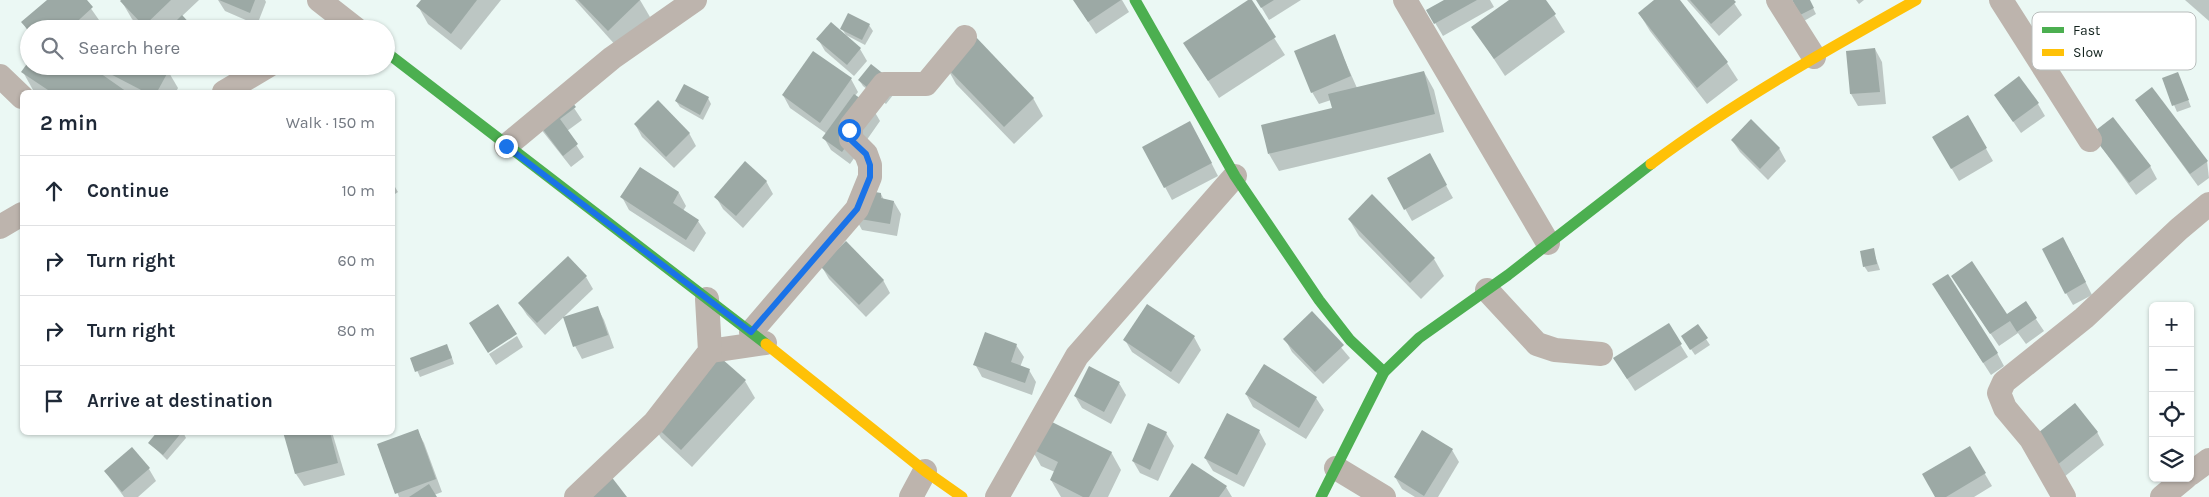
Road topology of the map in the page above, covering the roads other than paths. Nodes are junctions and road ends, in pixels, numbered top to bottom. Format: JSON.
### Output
{"nodes":[{"id":1,"x":319,"y":0,"type":"edge"},
{"id":2,"x":695,"y":0,"type":"edge"},
{"id":3,"x":1135,"y":0,"type":"edge"},
{"id":4,"x":1405,"y":0,"type":"edge"},
{"id":5,"x":1778,"y":0,"type":"edge"},
{"id":6,"x":1916,"y":0,"type":"edge"},
{"id":7,"x":2000,"y":0,"type":"edge"},
{"id":8,"x":338,"y":20,"type":"edge"},
{"id":9,"x":965,"y":37,"type":"dead end"},
{"id":10,"x":2032,"y":50,"type":"edge"},
{"id":11,"x":1814,"y":57,"type":"junction"},
{"id":12,"x":395,"y":59,"type":"edge"},
{"id":13,"x":2045,"y":70,"type":"edge"},
{"id":14,"x":253,"y":75,"type":"edge"},
{"id":15,"x":0,"y":76,"type":"edge"},
{"id":16,"x":227,"y":90,"type":"edge"},
{"id":17,"x":20,"y":94,"type":"edge"},
{"id":18,"x":2090,"y":140,"type":"dead end"},
{"id":19,"x":506,"y":146,"type":"junction"},
{"id":20,"x":1234,"y":176,"type":"junction"},
{"id":21,"x":2209,"y":204,"type":"edge"},
{"id":22,"x":20,"y":215,"type":"edge"},
{"id":23,"x":0,"y":227,"type":"edge"},
{"id":24,"x":1548,"y":243,"type":"junction"},
{"id":25,"x":1487,"y":290,"type":"junction"},
{"id":26,"x":707,"y":299,"type":"junction"},
{"id":27,"x":758,"y":338,"type":"junction"},
{"id":28,"x":710,"y":351,"type":"junction"},
{"id":29,"x":1601,"y":354,"type":"dead end"},
{"id":30,"x":1384,"y":372,"type":"junction"},
{"id":31,"x":2209,"y":460,"type":"edge"},
{"id":32,"x":1336,"y":468,"type":"junction"},
{"id":33,"x":926,"y":471,"type":"junction"},
{"id":34,"x":2194,"y":471,"type":"edge"},
{"id":35,"x":2180,"y":482,"type":"edge"},
{"id":36,"x":576,"y":497,"type":"edge"},
{"id":37,"x":911,"y":497,"type":"edge"},
{"id":38,"x":962,"y":497,"type":"edge"},
{"id":39,"x":997,"y":497,"type":"edge"},
{"id":40,"x":1321,"y":497,"type":"edge"},
{"id":41,"x":1384,"y":497,"type":"edge"},
{"id":42,"x":2064,"y":497,"type":"edge"},
{"id":43,"x":2162,"y":497,"type":"edge"}],
"edges":[{"from":1,"to":8,"type":"street"},
{"from":2,"to":19,"type":"street"},
{"from":3,"to":20,"type":"street"},
{"from":4,"to":24,"type":"street"},
{"from":5,"to":11,"type":"street"},
{"from":6,"to":11,"type":"street"},
{"from":7,"to":10,"type":"street"},
{"from":9,"to":27,"type":"street"},
{"from":11,"to":24,"type":"street"},
{"from":12,"to":19,"type":"street"},
{"from":13,"to":18,"type":"street"},
{"from":14,"to":16,"type":"street"},
{"from":15,"to":17,"type":"street"},
{"from":19,"to":26,"type":"street"},
{"from":20,"to":30,"type":"street"},
{"from":20,"to":39,"type":"street"},
{"from":21,"to":42,"type":"street"},
{"from":22,"to":23,"type":"street"},
{"from":24,"to":25,"type":"street"},
{"from":25,"to":29,"type":"street"},
{"from":25,"to":30,"type":"street"},
{"from":26,"to":27,"type":"street"},
{"from":26,"to":28,"type":"street"},
{"from":27,"to":28,"type":"street"},
{"from":27,"to":33,"type":"street"},
{"from":28,"to":36,"type":"street"},
{"from":30,"to":32,"type":"street"},
{"from":31,"to":34,"type":"street"},
{"from":32,"to":40,"type":"street"},
{"from":32,"to":41,"type":"street"},
{"from":33,"to":37,"type":"street"},
{"from":33,"to":38,"type":"street"},
{"from":35,"to":43,"type":"street"}]}
